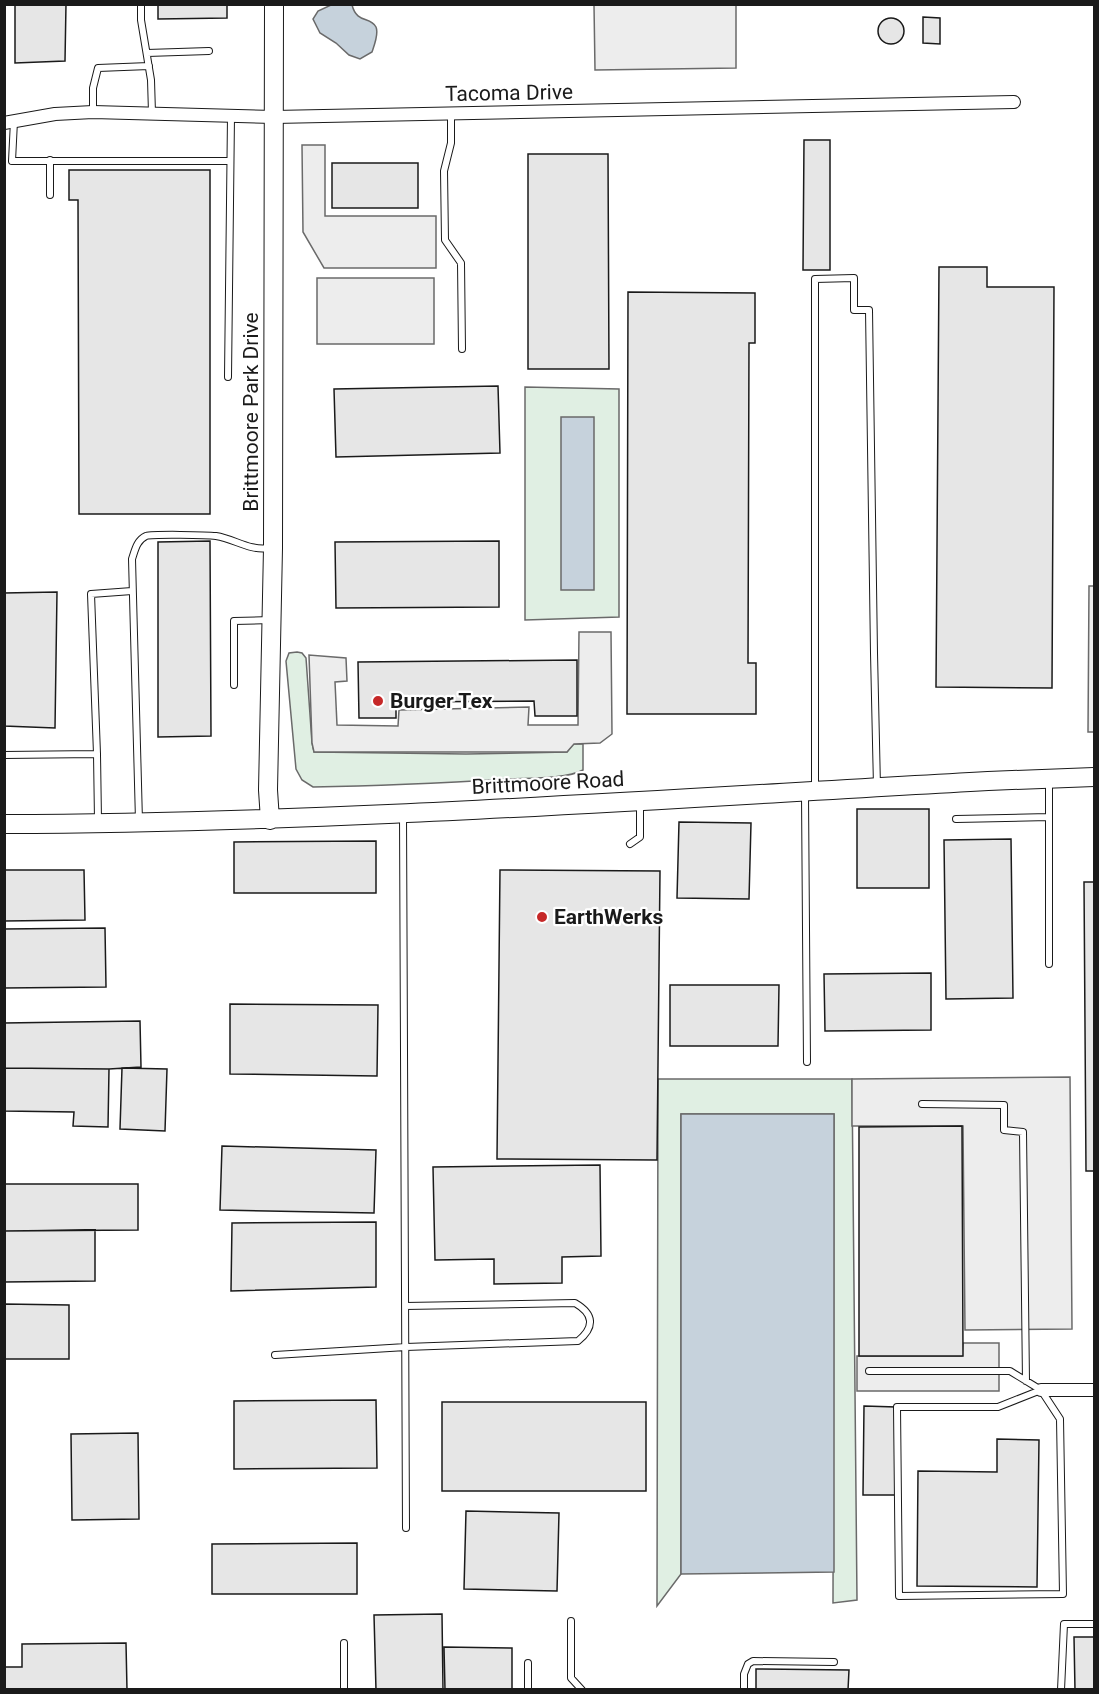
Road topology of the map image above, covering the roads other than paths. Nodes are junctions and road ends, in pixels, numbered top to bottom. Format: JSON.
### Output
{"nodes":[{"id":1,"x":141,"y":4,"type":"edge"},
{"id":2,"x":274,"y":4,"type":"edge"},
{"id":3,"x":209,"y":51,"type":"dead end"},
{"id":4,"x":147,"y":53,"type":"junction"},
{"id":5,"x":149,"y":66,"type":"junction"},
{"id":6,"x":1014,"y":102,"type":"dead end"},
{"id":7,"x":93,"y":112,"type":"junction"},
{"id":8,"x":152,"y":113,"type":"junction"},
{"id":9,"x":451,"y":113,"type":"junction"},
{"id":10,"x":231,"y":116,"type":"junction"},
{"id":11,"x":274,"y":117,"type":"junction"},
{"id":12,"x":9,"y":122,"type":"edge"},
{"id":13,"x":50,"y":160,"type":"junction"},
{"id":14,"x":230,"y":161,"type":"junction"},
{"id":15,"x":50,"y":195,"type":"dead end"},
{"id":16,"x":462,"y":349,"type":"dead end"},
{"id":17,"x":228,"y":377,"type":"dead end"},
{"id":18,"x":273,"y":548,"type":"junction"},
{"id":19,"x":132,"y":591,"type":"junction"},
{"id":20,"x":271,"y":620,"type":"junction"},
{"id":21,"x":234,"y":685,"type":"dead end"},
{"id":22,"x":97,"y":754,"type":"junction"},
{"id":23,"x":4,"y":755,"type":"edge"},
{"id":24,"x":1095,"y":777,"type":"edge"},
{"id":25,"x":1048,"y":779,"type":"junction"},
{"id":26,"x":877,"y":787,"type":"junction"},
{"id":27,"x":810,"y":791,"type":"junction"},
{"id":28,"x":640,"y":800,"type":"junction"},
{"id":29,"x":403,"y":814,"type":"junction"},
{"id":30,"x":1049,"y":817,"type":"junction"},
{"id":31,"x":270,"y":819,"type":"junction"},
{"id":32,"x":956,"y":819,"type":"dead end"},
{"id":33,"x":139,"y":823,"type":"junction"},
{"id":34,"x":4,"y":824,"type":"edge"},
{"id":35,"x":98,"y":824,"type":"junction"},
{"id":36,"x":630,"y":844,"type":"dead end"},
{"id":37,"x":1049,"y":964,"type":"dead end"},
{"id":38,"x":807,"y":1062,"type":"dead end"},
{"id":39,"x":922,"y":1104,"type":"dead end"},
{"id":40,"x":405,"y":1306,"type":"junction"},
{"id":41,"x":405,"y":1347,"type":"junction"},
{"id":42,"x":275,"y":1355,"type":"dead end"},
{"id":43,"x":868,"y":1371,"type":"dead end"},
{"id":44,"x":1026,"y":1381,"type":"junction"},
{"id":45,"x":1041,"y":1390,"type":"junction"},
{"id":46,"x":1095,"y":1390,"type":"edge"},
{"id":47,"x":405,"y":1528,"type":"dead end"},
{"id":48,"x":571,"y":1621,"type":"dead end"},
{"id":49,"x":1095,"y":1624,"type":"edge"},
{"id":50,"x":344,"y":1643,"type":"dead end"},
{"id":51,"x":834,"y":1662,"type":"dead end"},
{"id":52,"x":528,"y":1663,"type":"dead end"},
{"id":53,"x":344,"y":1689,"type":"edge"},
{"id":54,"x":528,"y":1689,"type":"edge"},
{"id":55,"x":582,"y":1689,"type":"edge"},
{"id":56,"x":744,"y":1689,"type":"edge"},
{"id":57,"x":1061,"y":1689,"type":"edge"}],
"edges":[{"from":1,"to":4,"type":"lane"},
{"from":2,"to":11,"type":"main road","name":"Brittmoore Park Drive"},
{"from":3,"to":4,"type":"lane"},
{"from":4,"to":5,"type":"lane"},
{"from":5,"to":7,"type":"lane"},
{"from":5,"to":8,"type":"lane"},
{"from":6,"to":9,"type":"street","name":"Tacoma Drive"},
{"from":7,"to":8,"type":"street","name":"Tacoma Drive"},
{"from":7,"to":12,"type":"street","name":"Tacoma Drive"},
{"from":8,"to":10,"type":"street","name":"Tacoma Drive"},
{"from":9,"to":11,"type":"street","name":"Tacoma Drive"},
{"from":9,"to":16,"type":"lane"},
{"from":10,"to":11,"type":"street","name":"Tacoma Drive"},
{"from":10,"to":14,"type":"lane"},
{"from":11,"to":18,"type":"main road","name":"Brittmoore Park Drive"},
{"from":12,"to":13,"type":"lane"},
{"from":13,"to":14,"type":"lane"},
{"from":13,"to":15,"type":"lane"},
{"from":14,"to":17,"type":"lane"},
{"from":18,"to":19,"type":"lane"},
{"from":18,"to":20,"type":"main road","name":"Brittmoore Park Drive"},
{"from":19,"to":22,"type":"lane"},
{"from":19,"to":33,"type":"lane"},
{"from":20,"to":21,"type":"lane"},
{"from":20,"to":31,"type":"main road","name":"Brittmoore Park Drive"},
{"from":22,"to":23,"type":"lane"},
{"from":22,"to":35,"type":"lane"},
{"from":24,"to":25,"type":"main road","name":"Brittmoore Road"},
{"from":25,"to":26,"type":"main road","name":"Brittmoore Road"},
{"from":25,"to":30,"type":"lane"},
{"from":26,"to":27,"type":"main road","name":"Brittmoore Road"},
{"from":26,"to":27,"type":"lane"},
{"from":27,"to":28,"type":"main road","name":"Brittmoore Road"},
{"from":27,"to":38,"type":"lane"},
{"from":28,"to":29,"type":"main road","name":"Brittmoore Road"},
{"from":28,"to":36,"type":"lane"},
{"from":29,"to":31,"type":"main road","name":"Brittmoore Road"},
{"from":29,"to":40,"type":"lane"},
{"from":30,"to":32,"type":"lane"},
{"from":30,"to":37,"type":"lane"},
{"from":31,"to":33,"type":"main road","name":"Brittmoore Road"},
{"from":33,"to":35,"type":"main road","name":"Brittmoore Road"},
{"from":34,"to":35,"type":"main road","name":"Brittmoore Road"},
{"from":39,"to":44,"type":"lane"},
{"from":40,"to":41,"type":"lane"},
{"from":40,"to":41,"type":"lane"},
{"from":41,"to":42,"type":"lane"},
{"from":41,"to":47,"type":"lane"},
{"from":43,"to":44,"type":"lane"},
{"from":44,"to":45,"type":"lane"},
{"from":45,"to":45,"type":"lane"},
{"from":45,"to":46,"type":"street"},
{"from":48,"to":55,"type":"lane"},
{"from":49,"to":57,"type":"lane"},
{"from":50,"to":53,"type":"lane"},
{"from":51,"to":56,"type":"lane"},
{"from":52,"to":54,"type":"lane"}]}
